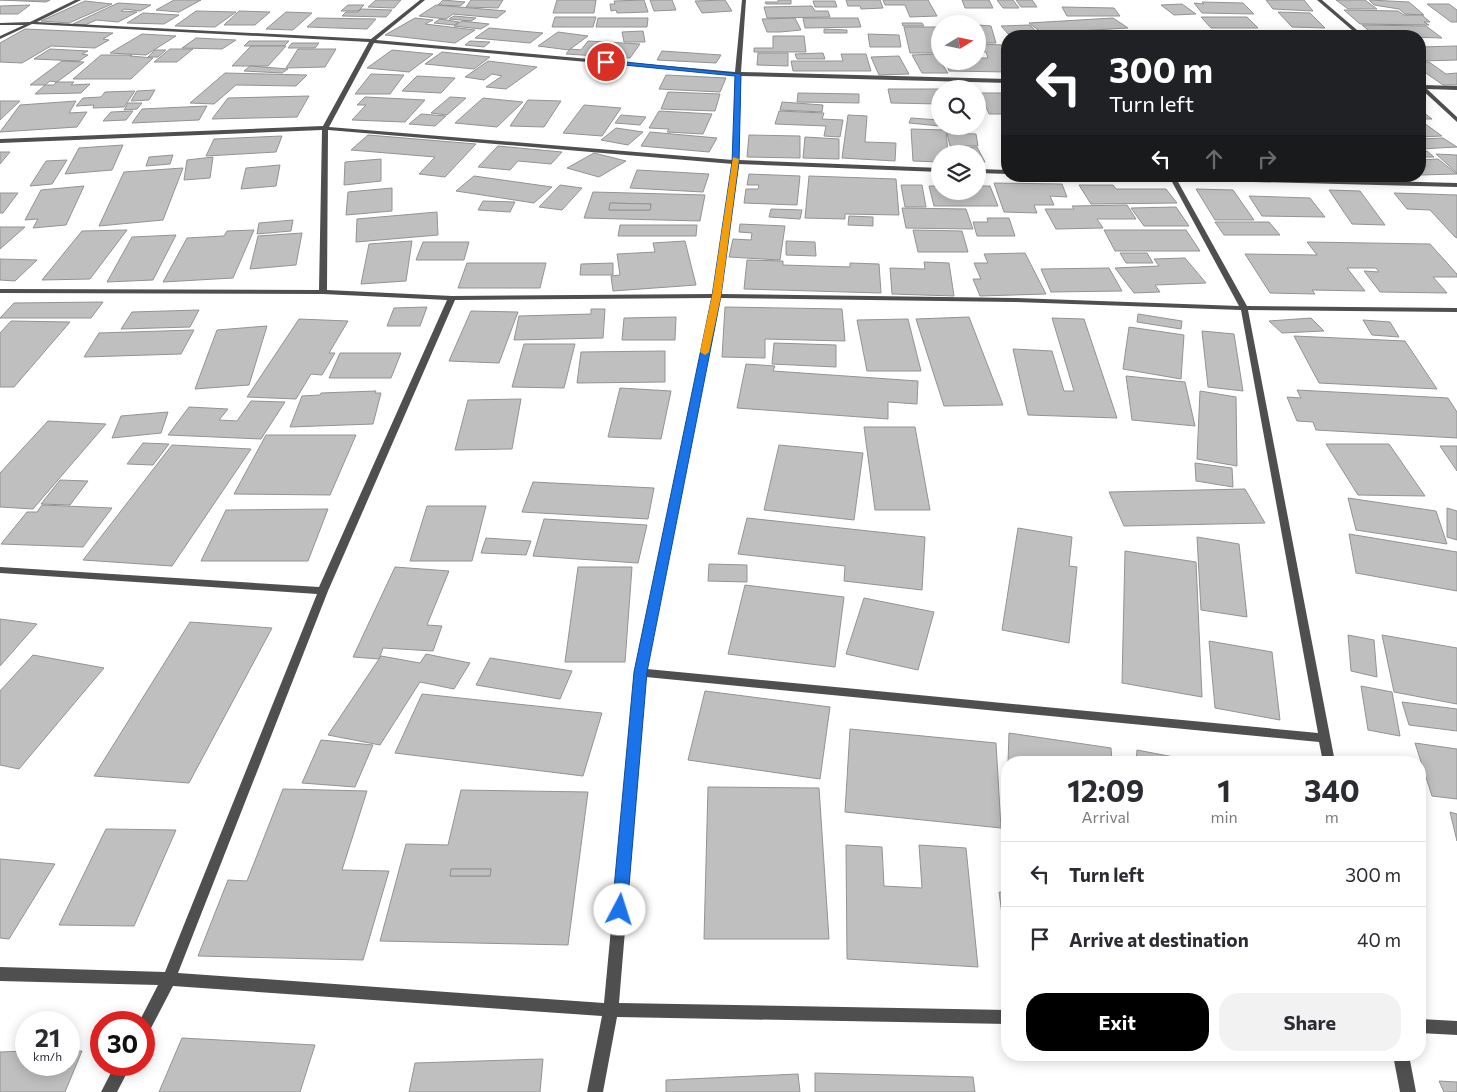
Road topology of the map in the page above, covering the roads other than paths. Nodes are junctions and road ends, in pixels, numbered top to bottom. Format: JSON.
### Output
{"nodes":[{"id":1,"x":79,"y":0,"type":"edge"},
{"id":2,"x":423,"y":0,"type":"edge"},
{"id":3,"x":744,"y":0,"type":"edge"},
{"id":4,"x":1319,"y":0,"type":"edge"},
{"id":5,"x":32,"y":23,"type":"junction"},
{"id":6,"x":0,"y":24,"type":"edge"},
{"id":7,"x":1355,"y":30,"type":"edge"},
{"id":8,"x":0,"y":38,"type":"edge"},
{"id":9,"x":372,"y":41,"type":"junction"},
{"id":10,"x":738,"y":74,"type":"junction"},
{"id":11,"x":1001,"y":81,"type":"edge"},
{"id":12,"x":1426,"y":87,"type":"edge"},
{"id":13,"x":1457,"y":88,"type":"edge"},
{"id":14,"x":1426,"y":92,"type":"edge"},
{"id":15,"x":1457,"y":120,"type":"edge"},
{"id":16,"x":325,"y":128,"type":"junction"},
{"id":17,"x":0,"y":141,"type":"edge"},
{"id":18,"x":736,"y":162,"type":"junction"},
{"id":19,"x":931,"y":170,"type":"edge"},
{"id":20,"x":986,"y":171,"type":"edge"},
{"id":21,"x":1001,"y":172,"type":"edge"},
{"id":22,"x":1175,"y":182,"type":"edge"},
{"id":23,"x":1335,"y":182,"type":"edge"},
{"id":24,"x":1457,"y":185,"type":"edge"},
{"id":25,"x":0,"y":291,"type":"edge"},
{"id":26,"x":323,"y":292,"type":"junction"},
{"id":27,"x":716,"y":296,"type":"junction"},
{"id":28,"x":452,"y":298,"type":"junction"},
{"id":29,"x":1244,"y":308,"type":"junction"},
{"id":30,"x":1457,"y":310,"type":"edge"},
{"id":31,"x":0,"y":570,"type":"edge"},
{"id":32,"x":323,"y":591,"type":"junction"},
{"id":33,"x":641,"y":672,"type":"junction"},
{"id":34,"x":1323,"y":738,"type":"junction"},
{"id":35,"x":1328,"y":756,"type":"edge"},
{"id":36,"x":0,"y":974,"type":"edge"},
{"id":37,"x":169,"y":979,"type":"junction"},
{"id":38,"x":611,"y":1010,"type":"junction"},
{"id":39,"x":152,"y":1011,"type":"edge"},
{"id":40,"x":1001,"y":1017,"type":"edge"},
{"id":41,"x":1426,"y":1026,"type":"edge"},
{"id":42,"x":1457,"y":1028,"type":"edge"},
{"id":43,"x":1401,"y":1061,"type":"edge"},
{"id":44,"x":118,"y":1076,"type":"edge"},
{"id":45,"x":109,"y":1092,"type":"edge"},
{"id":46,"x":595,"y":1092,"type":"edge"},
{"id":47,"x":1408,"y":1092,"type":"edge"}],
"edges":[{"from":1,"to":5,"type":"street"},
{"from":2,"to":9,"type":"street"},
{"from":3,"to":10,"type":"street"},
{"from":4,"to":7,"type":"street"},
{"from":5,"to":6,"type":"street"},
{"from":5,"to":8,"type":"street"},
{"from":5,"to":9,"type":"street"},
{"from":9,"to":10,"type":"street"},
{"from":9,"to":16,"type":"street"},
{"from":10,"to":11,"type":"street"},
{"from":10,"to":18,"type":"street"},
{"from":12,"to":13,"type":"street"},
{"from":14,"to":15,"type":"street"},
{"from":16,"to":17,"type":"street"},
{"from":16,"to":18,"type":"street"},
{"from":16,"to":26,"type":"street"},
{"from":18,"to":19,"type":"street"},
{"from":18,"to":27,"type":"street"},
{"from":20,"to":21,"type":"street"},
{"from":22,"to":29,"type":"street"},
{"from":23,"to":24,"type":"street"},
{"from":25,"to":26,"type":"street"},
{"from":26,"to":28,"type":"street"},
{"from":27,"to":28,"type":"street"},
{"from":27,"to":29,"type":"street"},
{"from":27,"to":33,"type":"street"},
{"from":28,"to":32,"type":"street"},
{"from":29,"to":30,"type":"street"},
{"from":29,"to":34,"type":"street"},
{"from":31,"to":32,"type":"street"},
{"from":32,"to":37,"type":"street"},
{"from":33,"to":34,"type":"street"},
{"from":33,"to":38,"type":"street"},
{"from":34,"to":35,"type":"street"},
{"from":36,"to":37,"type":"street"},
{"from":37,"to":38,"type":"street"},
{"from":37,"to":39,"type":"street"},
{"from":38,"to":40,"type":"street"},
{"from":38,"to":46,"type":"street"},
{"from":41,"to":42,"type":"street"},
{"from":43,"to":47,"type":"street"},
{"from":44,"to":45,"type":"street"}]}
